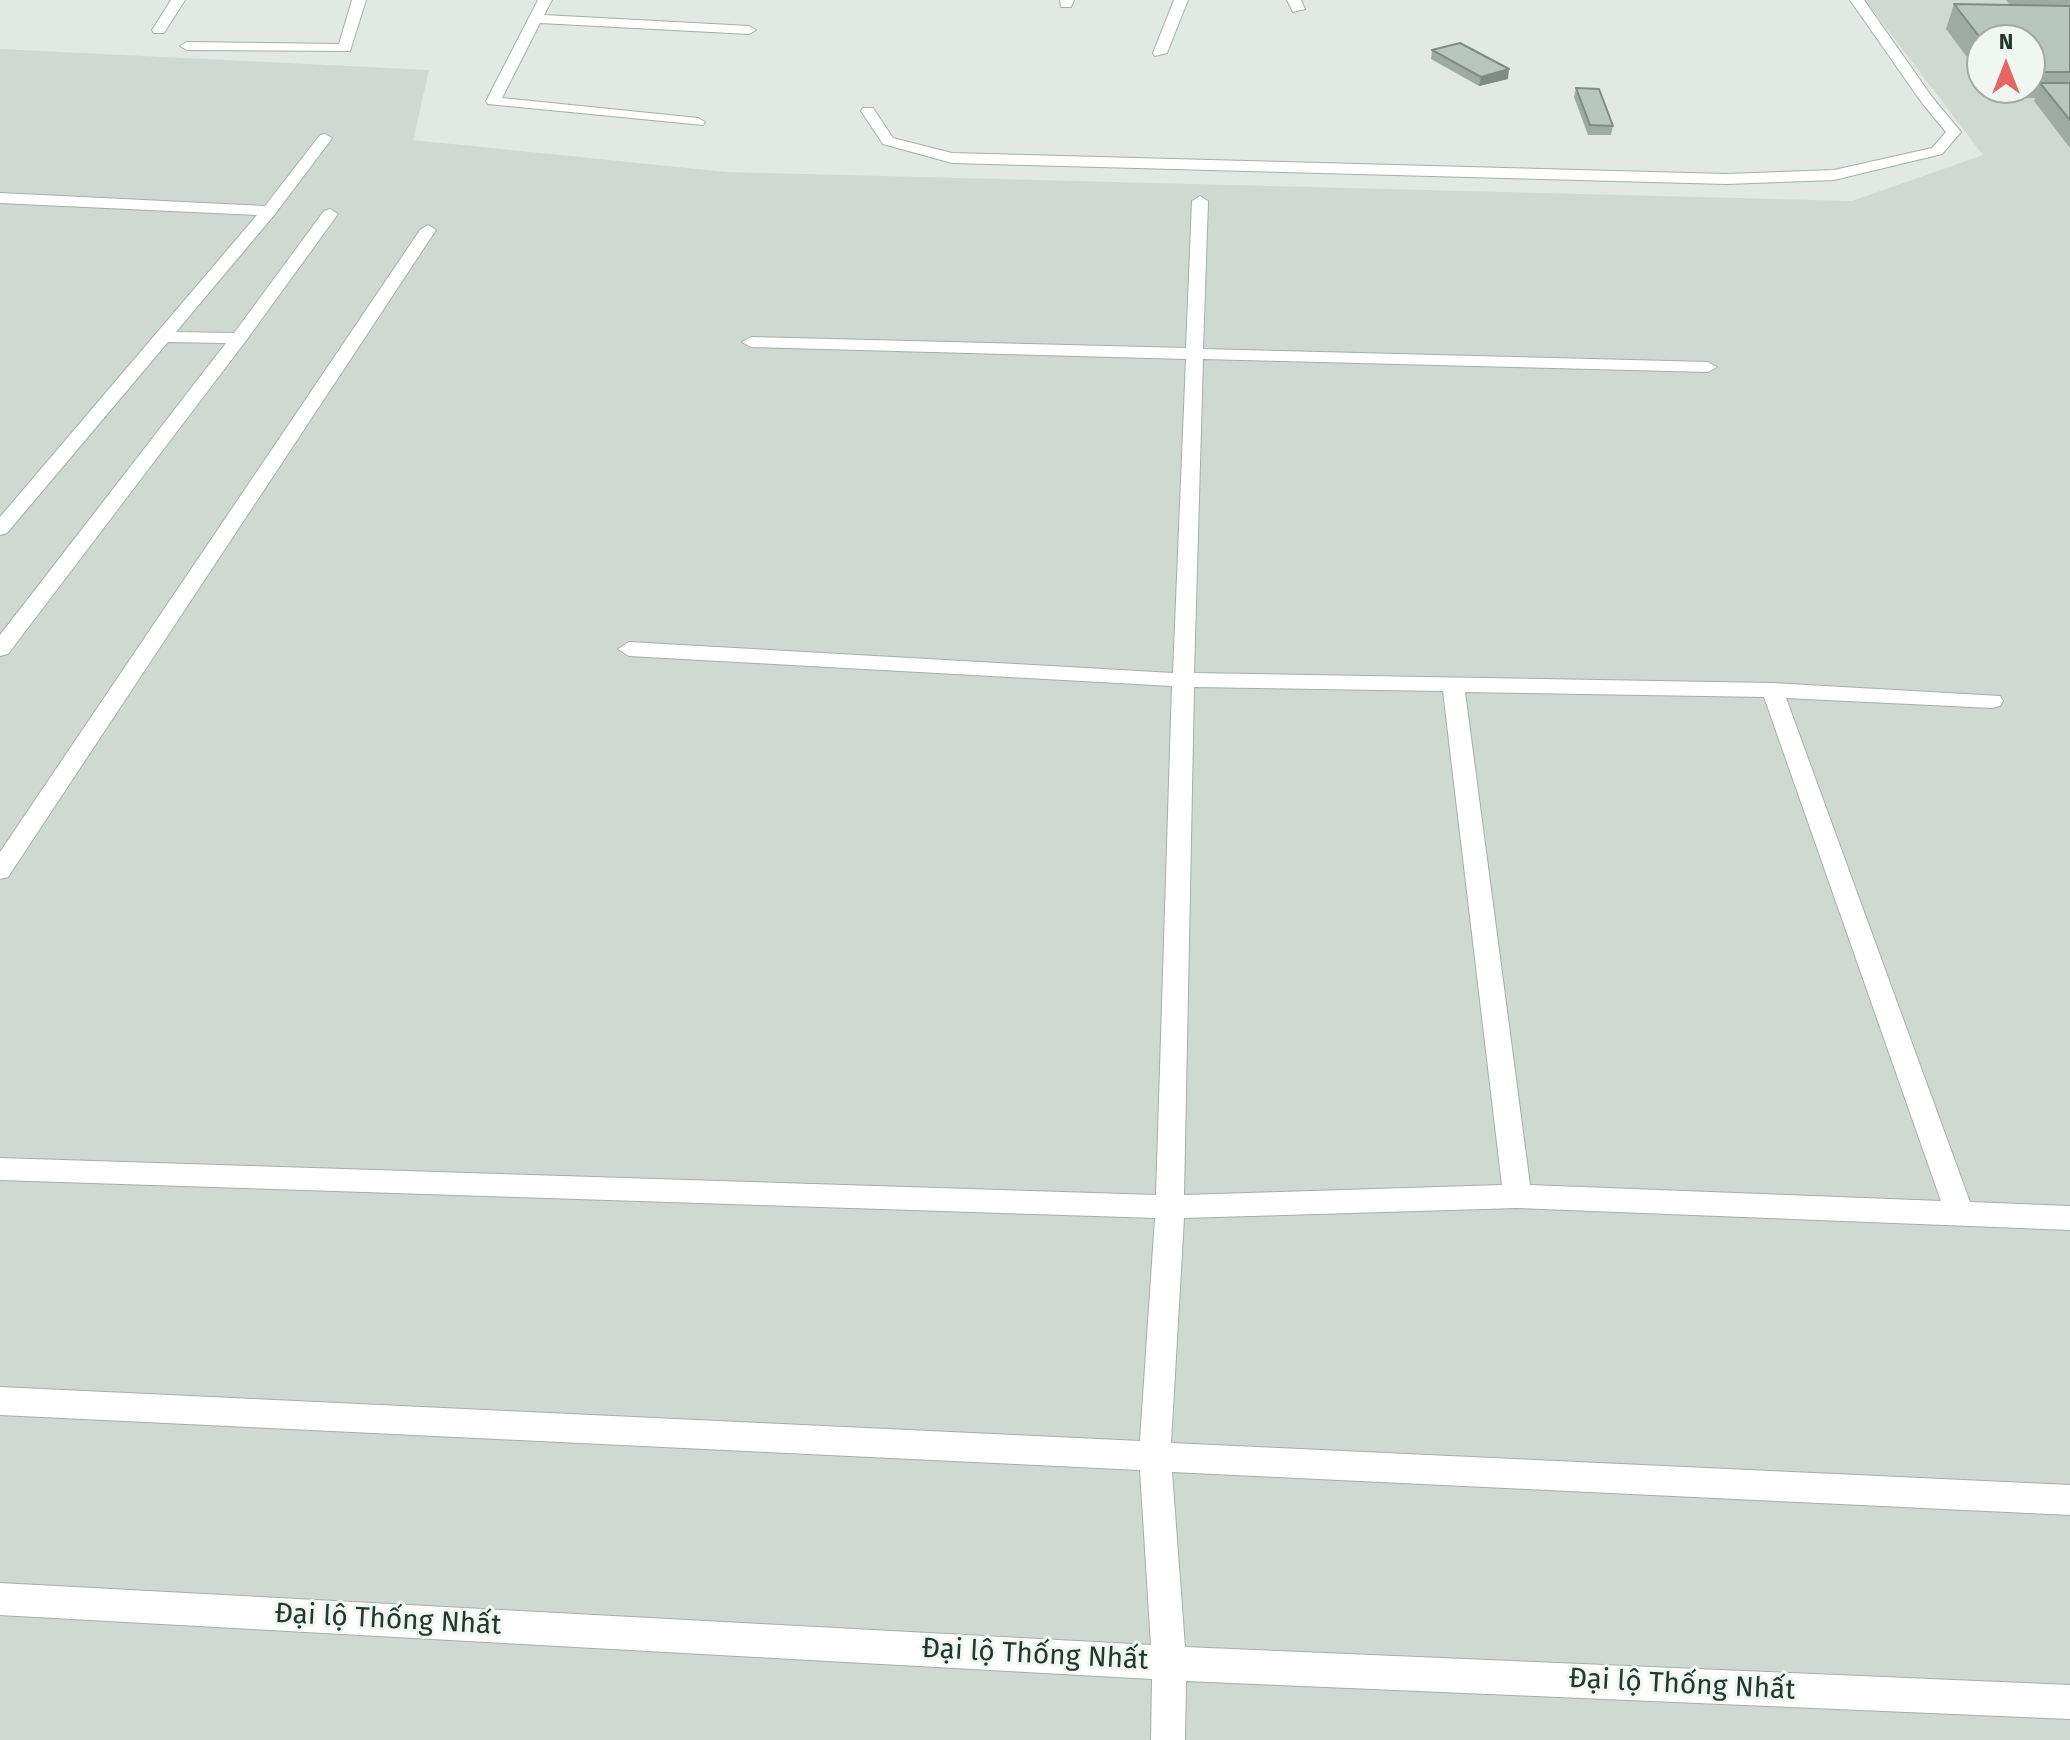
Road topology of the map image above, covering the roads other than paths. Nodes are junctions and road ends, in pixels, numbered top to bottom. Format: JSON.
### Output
{"nodes":[{"id":1,"x":178,"y":0,"type":"edge"},
{"id":2,"x":359,"y":0,"type":"edge"},
{"id":3,"x":545,"y":0,"type":"edge"},
{"id":4,"x":1181,"y":0,"type":"edge"},
{"id":5,"x":1857,"y":0,"type":"edge"},
{"id":6,"x":536,"y":19,"type":"junction"},
{"id":7,"x":159,"y":30,"type":"dead end"},
{"id":8,"x":749,"y":30,"type":"dead end"},
{"id":9,"x":187,"y":46,"type":"dead end"},
{"id":10,"x":1160,"y":53,"type":"dead end"},
{"id":11,"x":868,"y":111,"type":"dead end"},
{"id":12,"x":698,"y":122,"type":"dead end"},
{"id":13,"x":325,"y":138,"type":"dead end"},
{"id":14,"x":0,"y":198,"type":"edge"},
{"id":15,"x":1200,"y":201,"type":"dead end"},
{"id":16,"x":269,"y":211,"type":"junction"},
{"id":17,"x":330,"y":214,"type":"dead end"},
{"id":18,"x":428,"y":230,"type":"dead end"},
{"id":19,"x":163,"y":337,"type":"junction"},
{"id":20,"x":239,"y":338,"type":"junction"},
{"id":21,"x":751,"y":342,"type":"dead end"},
{"id":22,"x":1195,"y":355,"type":"junction"},
{"id":23,"x":1708,"y":367,"type":"dead end"},
{"id":24,"x":0,"y":529,"type":"edge"},
{"id":25,"x":0,"y":649,"type":"edge"},
{"id":26,"x":629,"y":649,"type":"dead end"},
{"id":27,"x":1183,"y":680,"type":"junction"},
{"id":28,"x":1453,"y":685,"type":"junction"},
{"id":29,"x":1772,"y":690,"type":"junction"},
{"id":30,"x":1992,"y":701,"type":"dead end"},
{"id":31,"x":0,"y":871,"type":"edge"},
{"id":32,"x":0,"y":1169,"type":"edge"},
{"id":33,"x":1517,"y":1196,"type":"junction"},
{"id":34,"x":1170,"y":1207,"type":"junction"},
{"id":35,"x":1960,"y":1214,"type":"junction"},
{"id":36,"x":2070,"y":1218,"type":"edge"},
{"id":37,"x":0,"y":1401,"type":"edge"},
{"id":38,"x":1155,"y":1455,"type":"junction"},
{"id":39,"x":2070,"y":1500,"type":"edge"},
{"id":40,"x":0,"y":1599,"type":"edge"},
{"id":41,"x":1169,"y":1663,"type":"junction"},
{"id":42,"x":2070,"y":1702,"type":"edge"},
{"id":43,"x":1168,"y":1740,"type":"edge"}],
"edges":[{"from":1,"to":7,"type":"street"},
{"from":2,"to":9,"type":"street"},
{"from":3,"to":6,"type":"street"},
{"from":4,"to":10,"type":"street"},
{"from":5,"to":11,"type":"street"},
{"from":6,"to":8,"type":"street"},
{"from":6,"to":12,"type":"street"},
{"from":13,"to":16,"type":"street"},
{"from":14,"to":16,"type":"street"},
{"from":15,"to":22,"type":"street"},
{"from":16,"to":19,"type":"street"},
{"from":17,"to":20,"type":"street"},
{"from":18,"to":31,"type":"street"},
{"from":19,"to":20,"type":"street"},
{"from":19,"to":24,"type":"street"},
{"from":20,"to":25,"type":"street"},
{"from":21,"to":22,"type":"street"},
{"from":22,"to":23,"type":"street"},
{"from":22,"to":27,"type":"street"},
{"from":26,"to":27,"type":"street"},
{"from":27,"to":28,"type":"street"},
{"from":27,"to":34,"type":"street"},
{"from":28,"to":29,"type":"street"},
{"from":28,"to":33,"type":"street"},
{"from":29,"to":30,"type":"street"},
{"from":29,"to":35,"type":"street"},
{"from":32,"to":34,"type":"street"},
{"from":33,"to":34,"type":"street"},
{"from":33,"to":35,"type":"street"},
{"from":34,"to":38,"type":"street"},
{"from":35,"to":36,"type":"street"},
{"from":37,"to":38,"type":"street"},
{"from":38,"to":39,"type":"street"},
{"from":38,"to":41,"type":"street"},
{"from":40,"to":41,"type":"street","name":"Đại lộ Thống Nhất"},
{"from":41,"to":42,"type":"street","name":"Đại lộ Thống Nhất"},
{"from":41,"to":43,"type":"street"}]}
